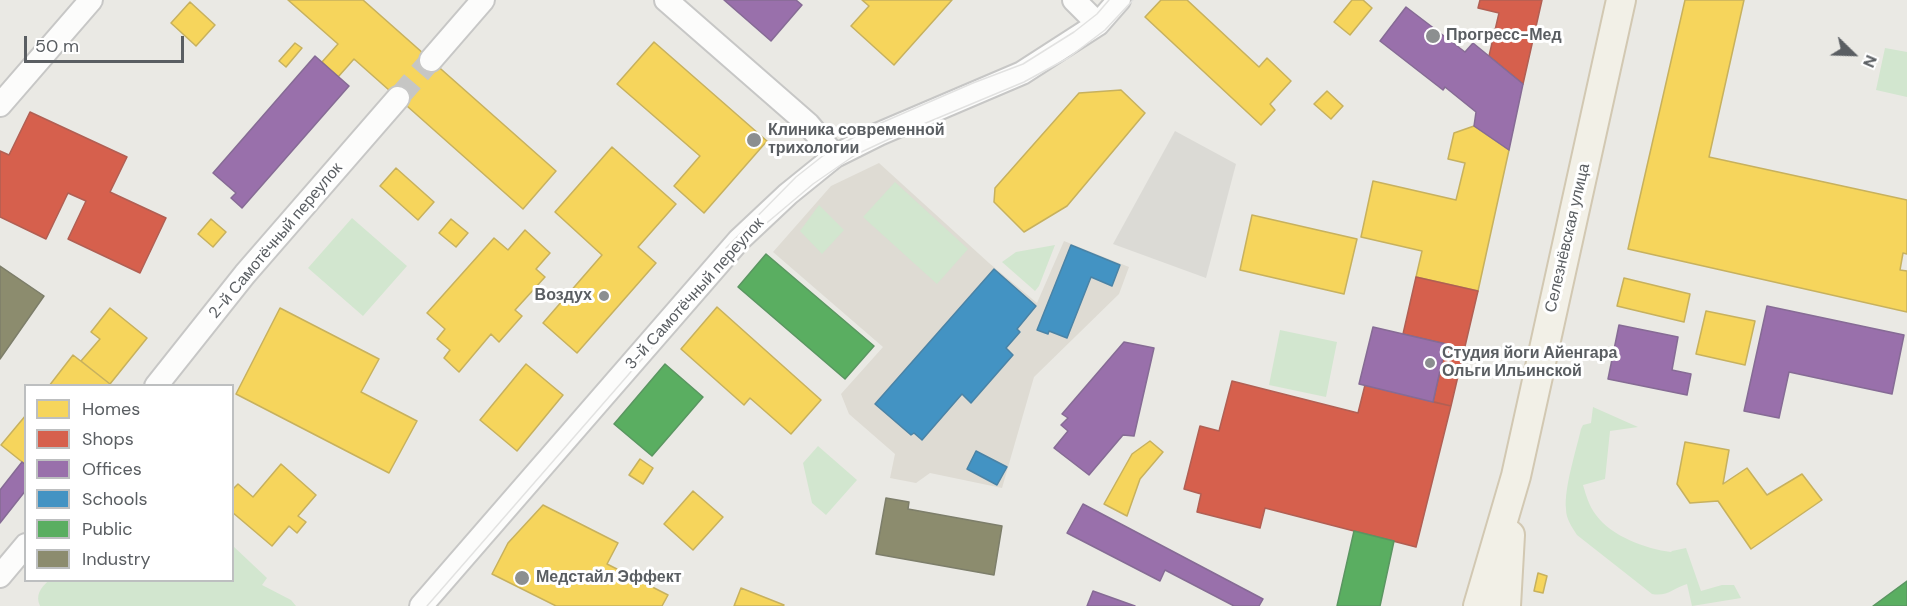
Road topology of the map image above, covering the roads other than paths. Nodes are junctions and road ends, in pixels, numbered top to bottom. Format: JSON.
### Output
{"nodes":[{"id":1,"x":92,"y":0,"type":"edge"},
{"id":2,"x":483,"y":0,"type":"edge"},
{"id":3,"x":666,"y":0,"type":"edge"},
{"id":4,"x":1074,"y":0,"type":"edge"},
{"id":5,"x":1119,"y":0,"type":"edge"},
{"id":6,"x":1622,"y":0,"type":"edge"},
{"id":7,"x":1098,"y":24,"type":"junction"},
{"id":8,"x":431,"y":60,"type":"tunnel mouth"},
{"id":9,"x":398,"y":98,"type":"tunnel mouth"},
{"id":10,"x":0,"y":105,"type":"edge"},
{"id":11,"x":835,"y":156,"type":"junction"},
{"id":12,"x":158,"y":384,"type":"edge"},
{"id":13,"x":1516,"y":476,"type":"junction"},
{"id":14,"x":24,"y":546,"type":"edge"},
{"id":15,"x":0,"y":576,"type":"edge"},
{"id":16,"x":421,"y":606,"type":"edge"},
{"id":17,"x":1478,"y":606,"type":"edge"},
{"id":18,"x":1506,"y":606,"type":"edge"}],
"edges":[{"from":1,"to":10,"type":"street"},
{"from":2,"to":8,"type":"street"},
{"from":3,"to":11,"type":"street"},
{"from":4,"to":7,"type":"street"},
{"from":5,"to":7,"type":"street","name":"3-й Самотёчный переулок"},
{"from":6,"to":13,"type":"main road","name":"Селезнёвская улица"},
{"from":7,"to":11,"type":"street","name":"3-й Самотёчный переулок"},
{"from":9,"to":12,"type":"street","name":"2-й Самотёчный переулок"},
{"from":11,"to":16,"type":"street","name":"3-й Самотёчный переулок"},
{"from":13,"to":17,"type":"main road","name":"Селезнёвская улица"},
{"from":13,"to":18,"type":"main road","name":"Селезнёвская улица"},
{"from":14,"to":15,"type":"street"}]}
